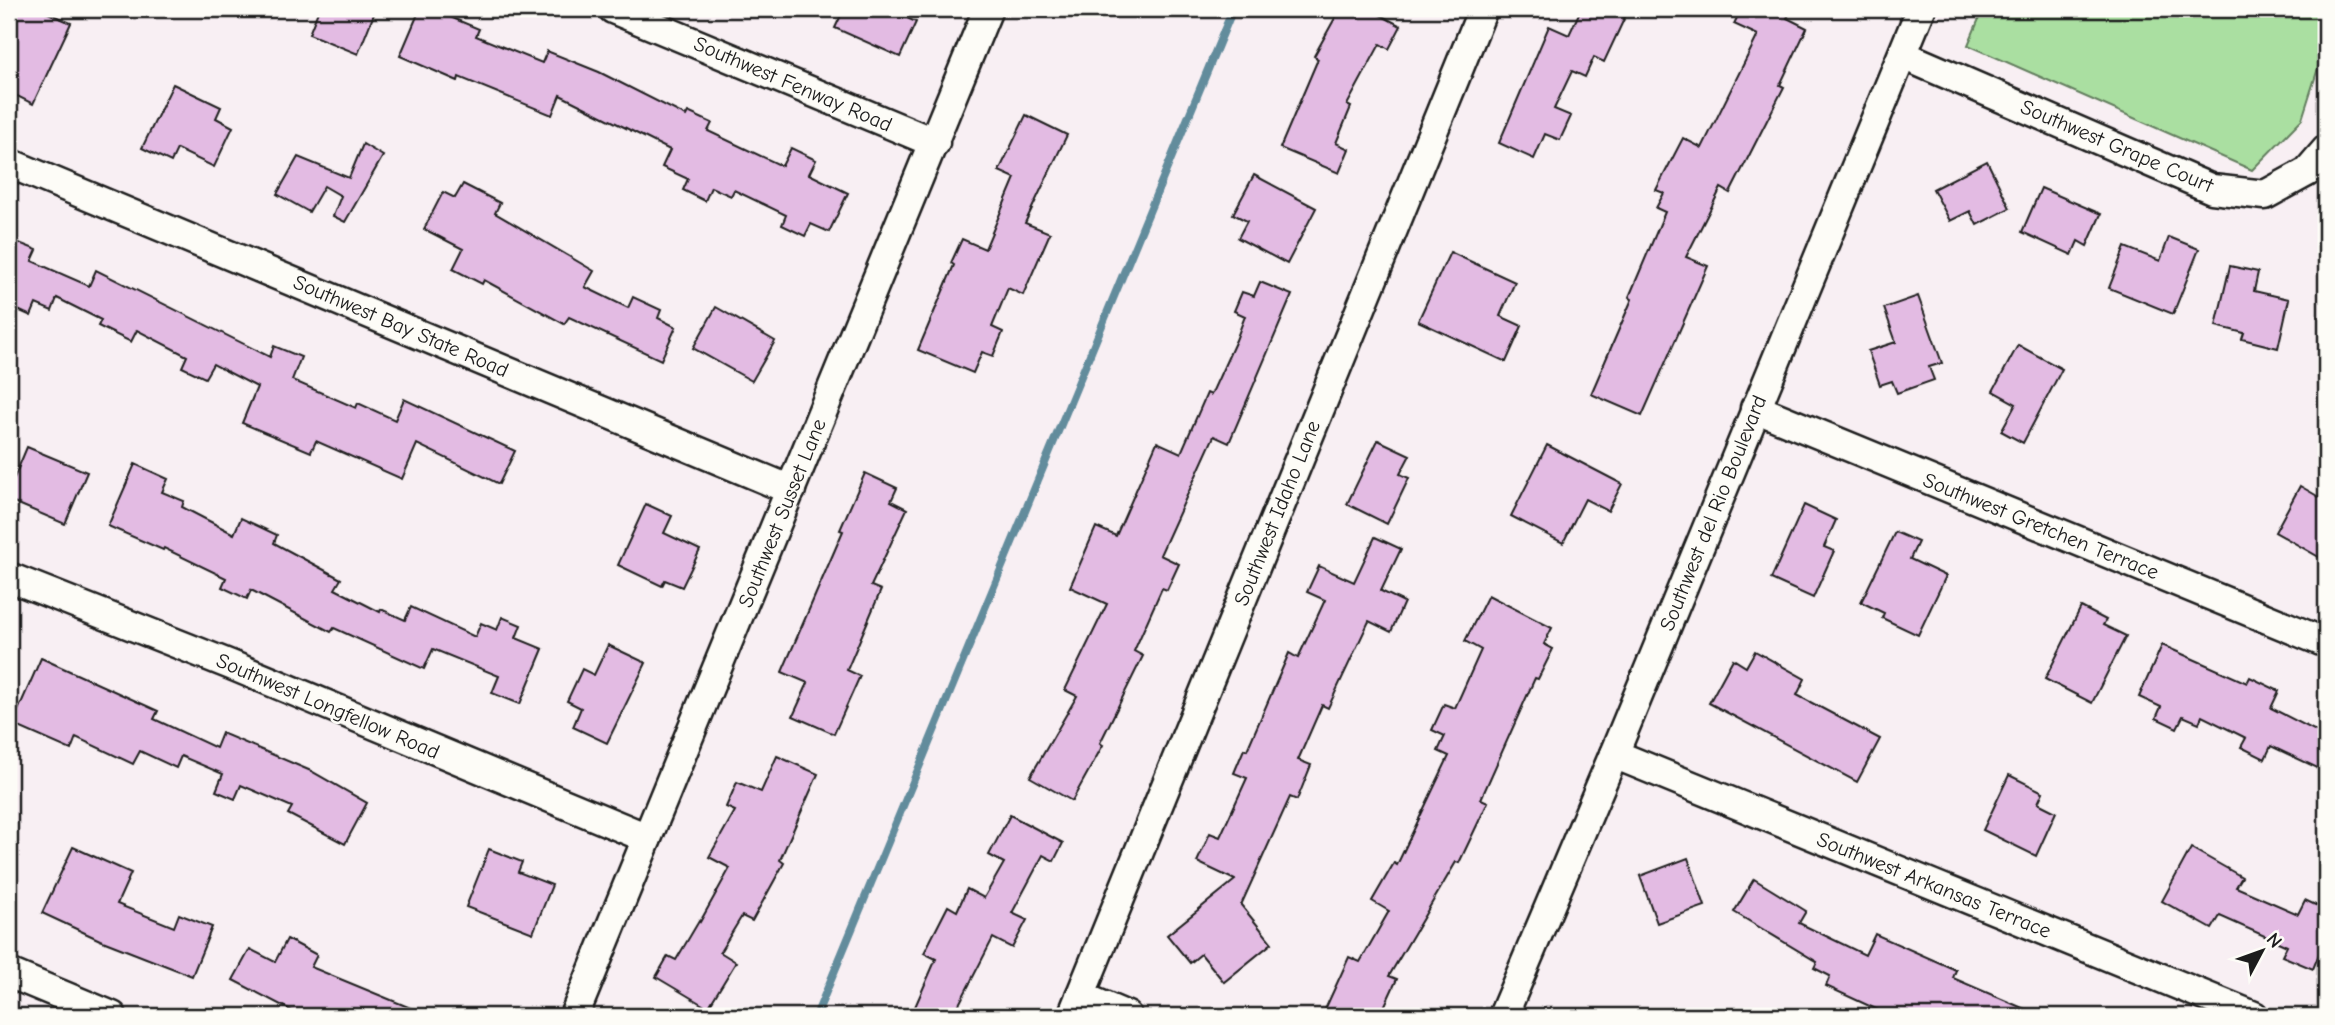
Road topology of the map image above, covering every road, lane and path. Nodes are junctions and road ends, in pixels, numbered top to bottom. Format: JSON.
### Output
{"nodes":[{"id":1,"x":613,"y":9,"type":"edge"},
{"id":2,"x":988,"y":9,"type":"edge"},
{"id":3,"x":1483,"y":9,"type":"edge"},
{"id":4,"x":1921,"y":9,"type":"edge"},
{"id":5,"x":1903,"y":55,"type":"junction"},
{"id":6,"x":934,"y":143,"type":"junction"},
{"id":7,"x":2326,"y":150,"type":"edge"},
{"id":8,"x":9,"y":163,"type":"edge"},
{"id":9,"x":1755,"y":408,"type":"junction"},
{"id":10,"x":792,"y":490,"type":"junction"},
{"id":11,"x":9,"y":577,"type":"edge"},
{"id":12,"x":2326,"y":643,"type":"edge"},
{"id":13,"x":1614,"y":754,"type":"junction"},
{"id":14,"x":647,"y":838,"type":"junction"},
{"id":15,"x":9,"y":973,"type":"edge"},
{"id":16,"x":1076,"y":1006,"type":"edge"},
{"id":17,"x":112,"y":1016,"type":"edge"},
{"id":18,"x":574,"y":1016,"type":"edge"},
{"id":19,"x":1128,"y":1016,"type":"edge"},
{"id":20,"x":1503,"y":1016,"type":"edge"},
{"id":21,"x":2254,"y":1016,"type":"edge"}],
"edges":[{"from":1,"to":6,"type":"street","name":"Southwest Fenway Road"},
{"from":2,"to":6,"type":"street","name":"Southwest Susset Lane"},
{"from":3,"to":16,"type":"street","name":"Southwest Idaho Lane"},
{"from":4,"to":5,"type":"street","name":"Southwest del Rio Boulevard"},
{"from":5,"to":7,"type":"street","name":"Southwest Grape Court"},
{"from":5,"to":9,"type":"street","name":"Southwest del Rio Boulevard"},
{"from":6,"to":10,"type":"street","name":"Southwest Susset Lane"},
{"from":8,"to":10,"type":"street","name":"Southwest Bay State Road"},
{"from":9,"to":12,"type":"street","name":"Southwest Gretchen Terrace"},
{"from":9,"to":13,"type":"street","name":"Southwest del Rio Boulevard"},
{"from":10,"to":14,"type":"street","name":"Southwest Susset Lane"},
{"from":11,"to":14,"type":"street","name":"Southwest Longfellow Road"},
{"from":13,"to":20,"type":"street","name":"Southwest del Rio Boulevard"},
{"from":13,"to":21,"type":"street","name":"Southwest Arkansas Terrace"},
{"from":14,"to":18,"type":"street","name":"Southwest Susset Lane"},
{"from":15,"to":17,"type":"street"},
{"from":16,"to":19,"type":"street"}]}
